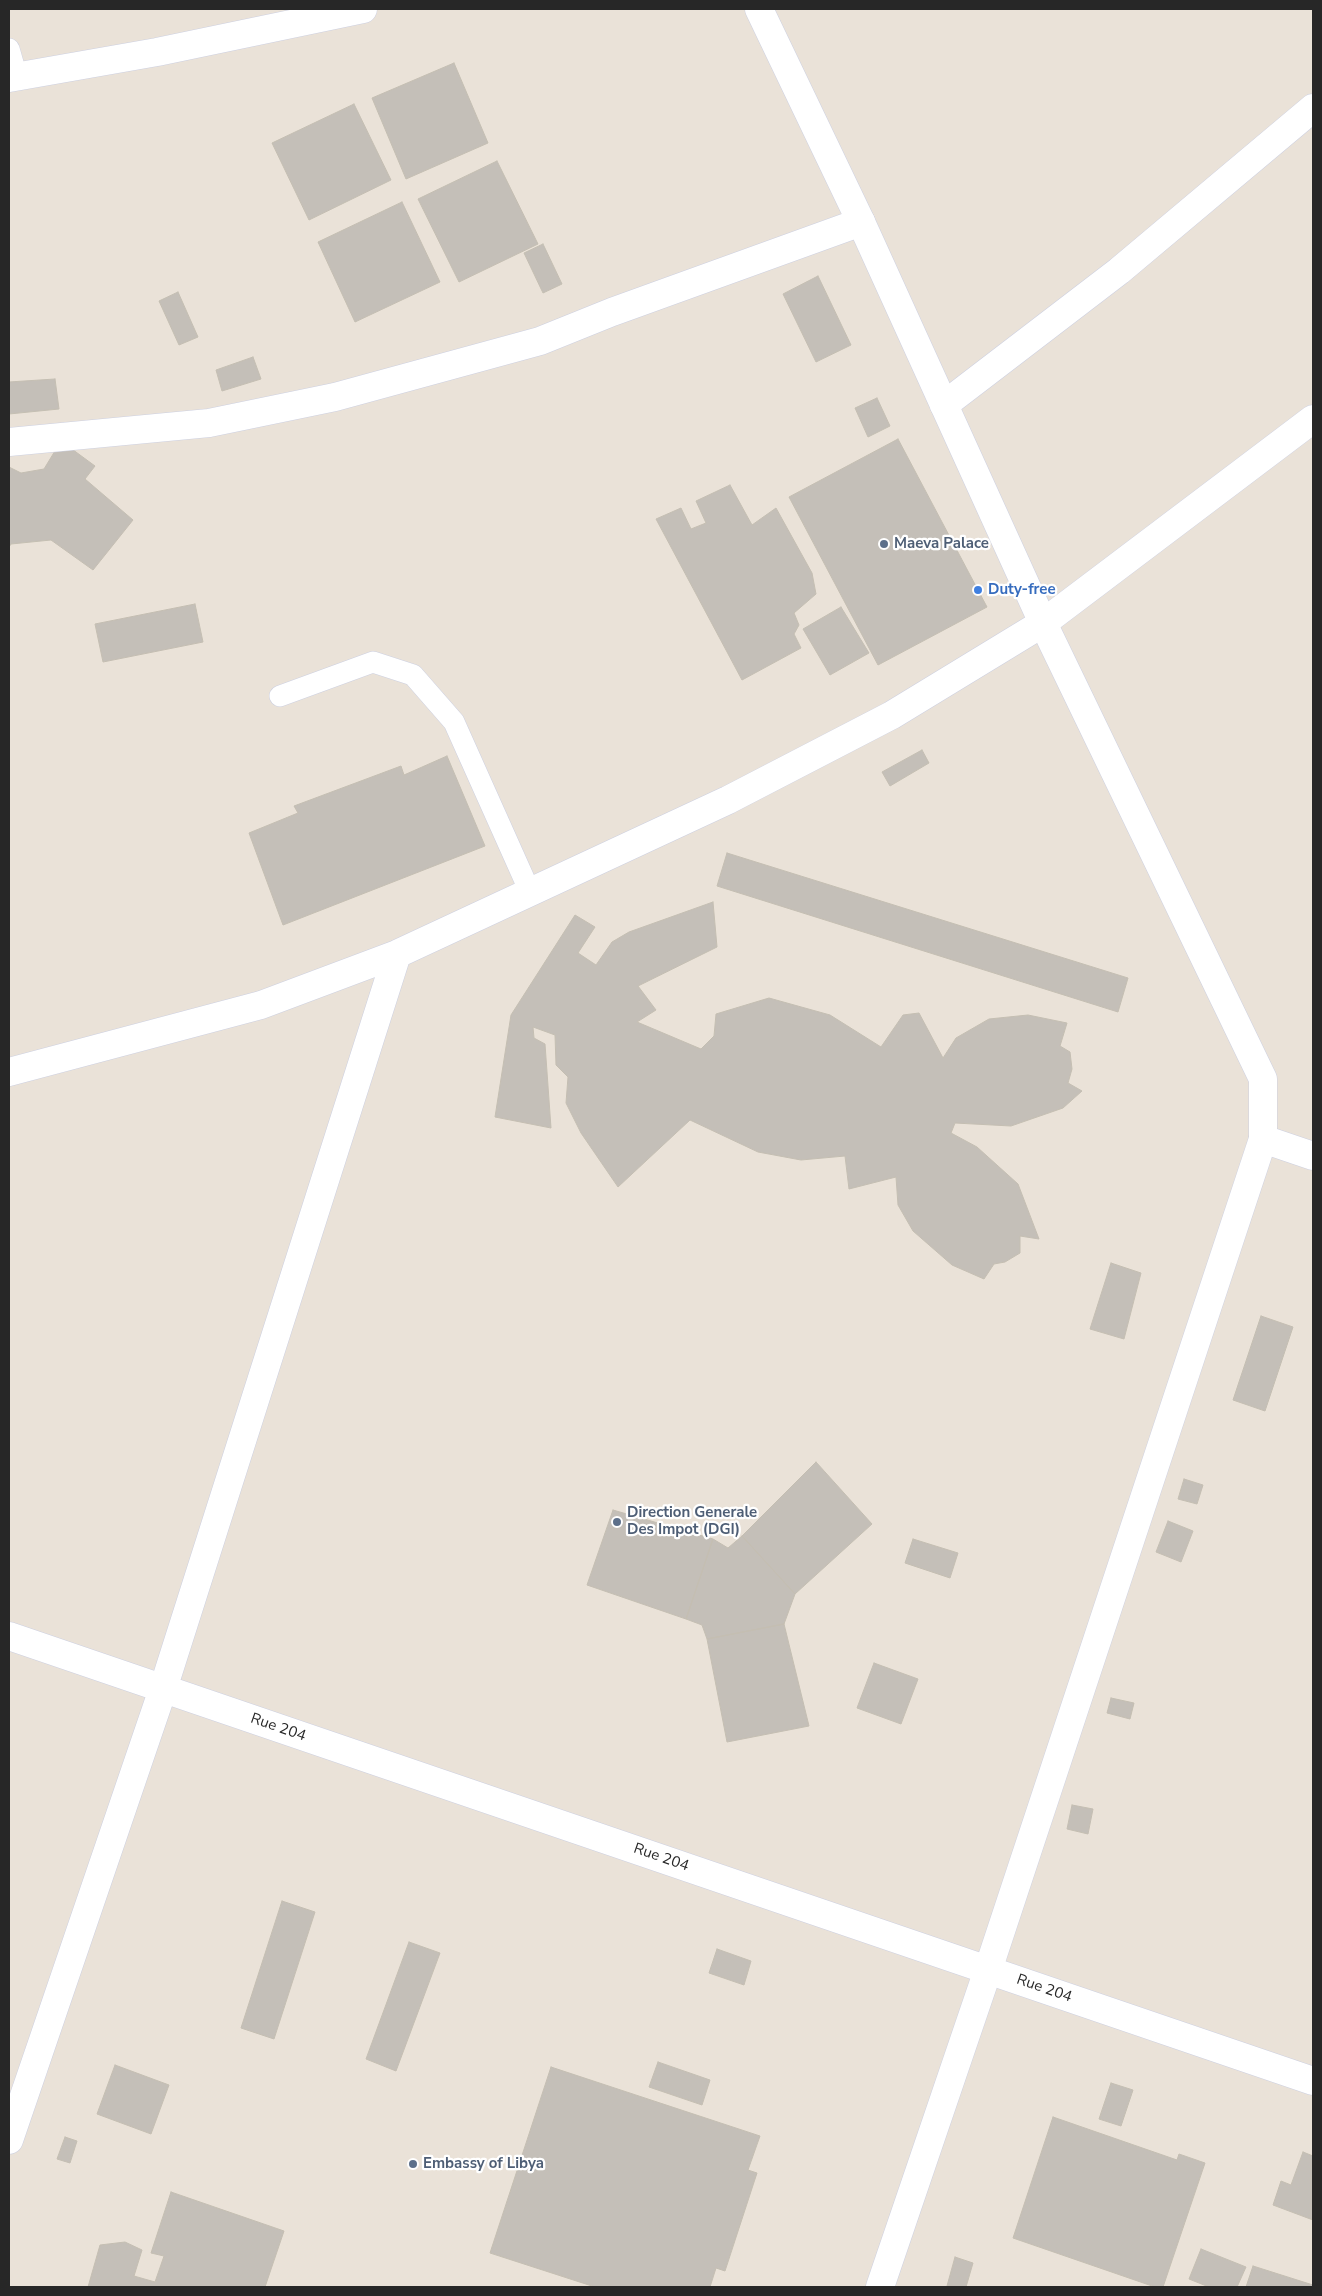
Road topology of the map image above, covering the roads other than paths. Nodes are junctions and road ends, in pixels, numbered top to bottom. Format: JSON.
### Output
{"nodes":[{"id":1,"x":363,"y":9,"type":"edge"},
{"id":2,"x":759,"y":9,"type":"edge"},
{"id":3,"x":9,"y":49,"type":"edge"},
{"id":4,"x":13,"y":78,"type":"edge"},
{"id":5,"x":1313,"y":108,"type":"edge"},
{"id":6,"x":861,"y":222,"type":"junction"},
{"id":7,"x":944,"y":405,"type":"junction"},
{"id":8,"x":1313,"y":419,"type":"edge"},
{"id":9,"x":9,"y":442,"type":"edge"},
{"id":10,"x":1043,"y":623,"type":"junction"},
{"id":11,"x":280,"y":696,"type":"dead end"},
{"id":12,"x":530,"y":892,"type":"junction"},
{"id":13,"x":397,"y":954,"type":"junction"},
{"id":14,"x":9,"y":1072,"type":"edge"},
{"id":15,"x":1263,"y":1139,"type":"junction"},
{"id":16,"x":1313,"y":1156,"type":"edge"},
{"id":17,"x":9,"y":1636,"type":"edge"},
{"id":18,"x":163,"y":1689,"type":"junction"},
{"id":19,"x":988,"y":1970,"type":"junction"},
{"id":20,"x":1313,"y":2080,"type":"edge"},
{"id":21,"x":9,"y":2140,"type":"edge"},
{"id":22,"x":880,"y":2287,"type":"edge"}],
"edges":[{"from":1,"to":4,"type":"street"},
{"from":2,"to":6,"type":"street"},
{"from":3,"to":4,"type":"lane"},
{"from":5,"to":7,"type":"street"},
{"from":6,"to":7,"type":"street"},
{"from":6,"to":9,"type":"street"},
{"from":7,"to":10,"type":"street"},
{"from":8,"to":10,"type":"street"},
{"from":10,"to":12,"type":"street"},
{"from":10,"to":15,"type":"street"},
{"from":11,"to":12,"type":"lane"},
{"from":12,"to":13,"type":"street"},
{"from":13,"to":14,"type":"street"},
{"from":13,"to":18,"type":"street"},
{"from":15,"to":16,"type":"street"},
{"from":15,"to":19,"type":"street"},
{"from":17,"to":18,"type":"street","name":"Rue 204"},
{"from":18,"to":19,"type":"street","name":"Rue 204"},
{"from":18,"to":21,"type":"street"},
{"from":19,"to":20,"type":"street","name":"Rue 204"},
{"from":19,"to":22,"type":"street"}]}
